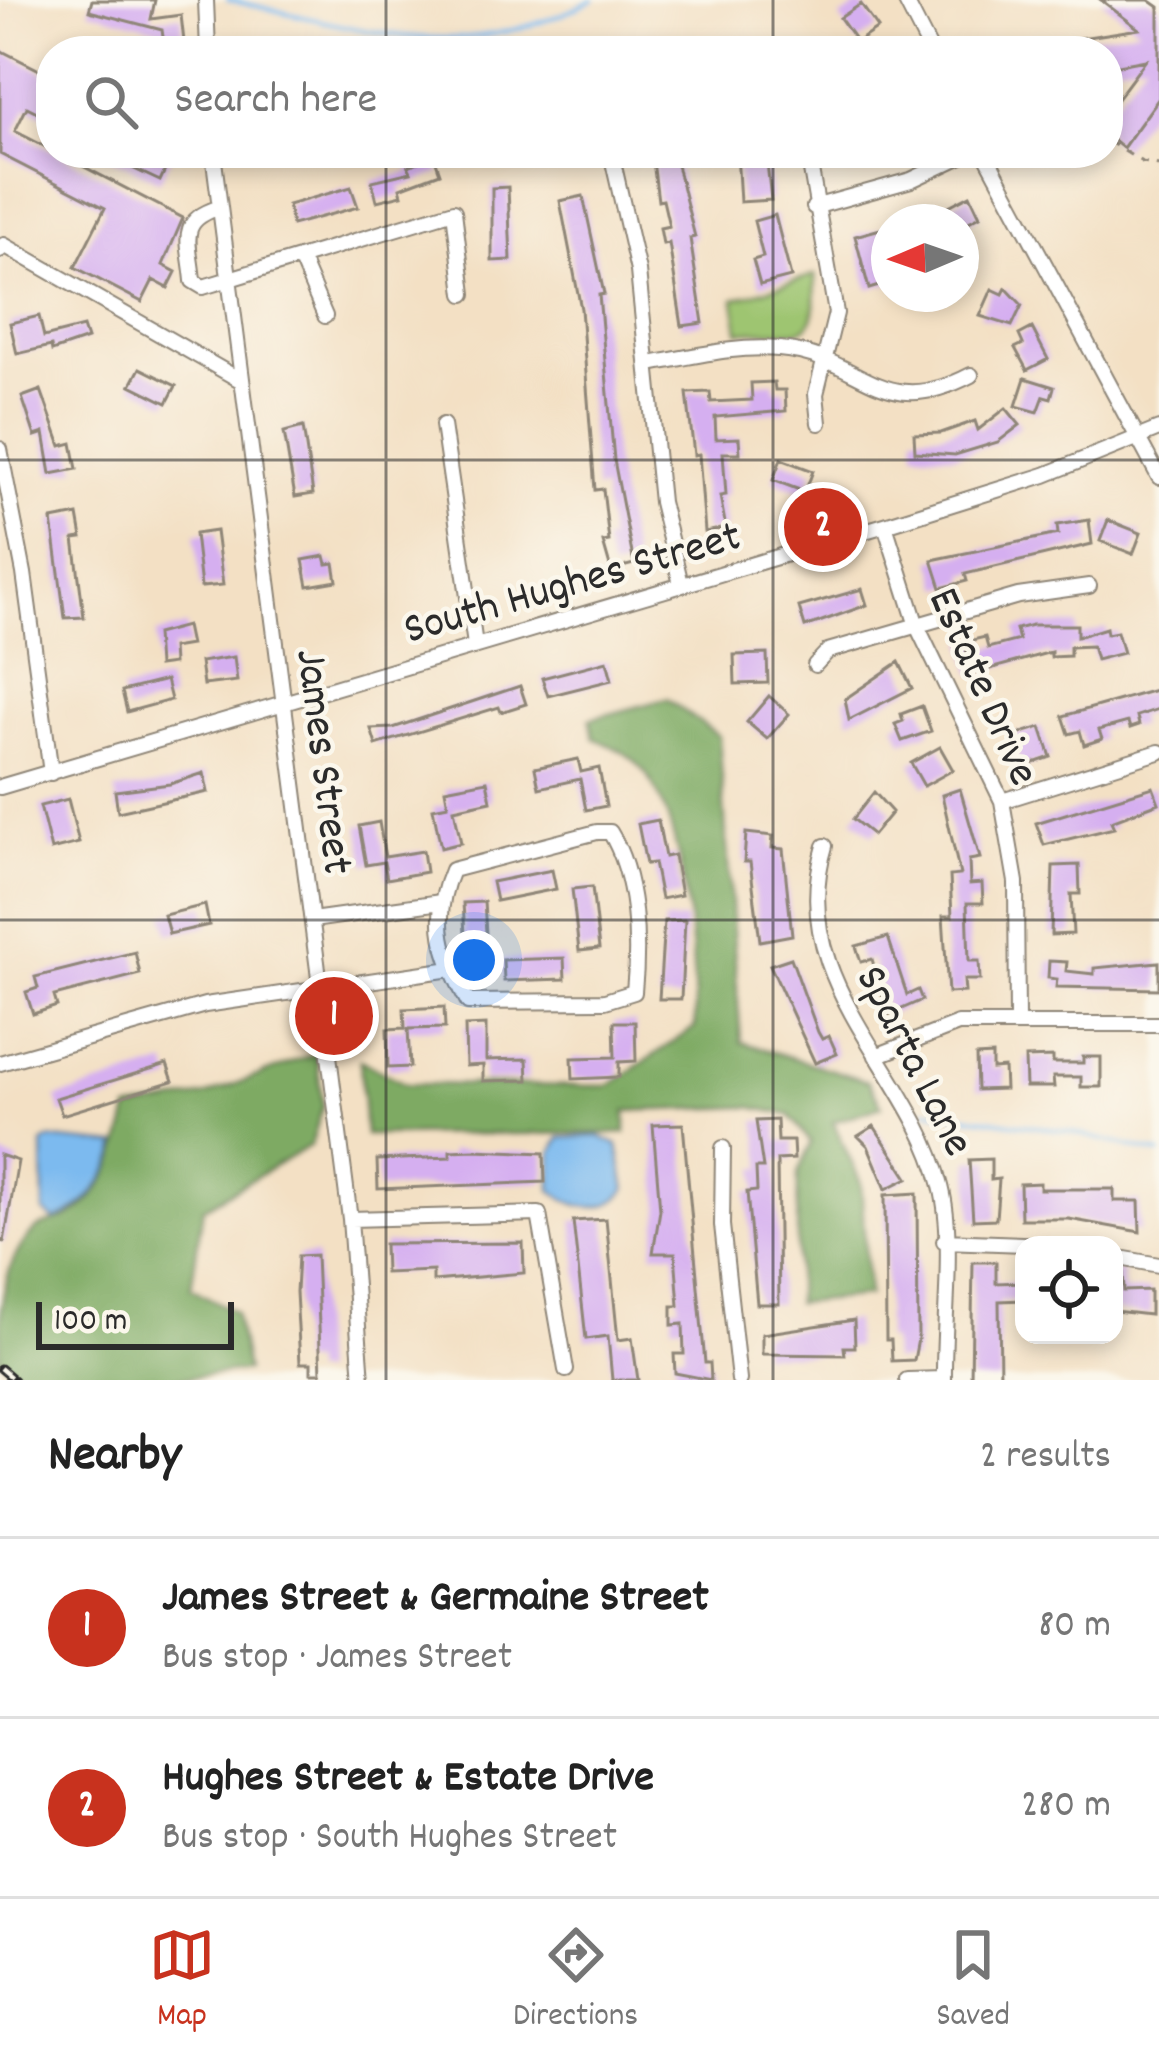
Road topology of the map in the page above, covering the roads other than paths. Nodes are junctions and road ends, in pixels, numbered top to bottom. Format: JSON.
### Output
{"nodes":[{"id":1,"x":206,"y":0,"type":"edge"},
{"id":2,"x":905,"y":0,"type":"edge"},
{"id":3,"x":207,"y":36,"type":"edge"},
{"id":4,"x":923,"y":36,"type":"edge"},
{"id":5,"x":214,"y":168,"type":"edge"},
{"id":6,"x":614,"y":168,"type":"edge"},
{"id":7,"x":810,"y":168,"type":"edge"},
{"id":8,"x":935,"y":168,"type":"edge"},
{"id":9,"x":994,"y":168,"type":"edge"},
{"id":10,"x":814,"y":207,"type":"junction"},
{"id":11,"x":218,"y":208,"type":"junction"},
{"id":12,"x":2,"y":248,"type":"edge"},
{"id":13,"x":301,"y":260,"type":"junction"},
{"id":14,"x":228,"y":281,"type":"junction"},
{"id":15,"x":464,"y":294,"type":"dead end"},
{"id":16,"x":325,"y":316,"type":"dead end"},
{"id":17,"x":826,"y":360,"type":"junction"},
{"id":18,"x":649,"y":364,"type":"junction"},
{"id":19,"x":971,"y":375,"type":"dead end"},
{"id":20,"x":241,"y":380,"type":"junction"},
{"id":21,"x":819,"y":423,"type":"dead end"},
{"id":22,"x":443,"y":424,"type":"dead end"},
{"id":23,"x":1159,"y":429,"type":"edge"},
{"id":24,"x":1138,"y":439,"type":"junction"},
{"id":25,"x":0,"y":449,"type":"edge"},
{"id":26,"x":1159,"y":477,"type":"edge"},
{"id":27,"x":885,"y":525,"type":"junction"},
{"id":28,"x":681,"y":584,"type":"junction"},
{"id":29,"x":1089,"y":586,"type":"dead end"},
{"id":30,"x":917,"y":626,"type":"junction"},
{"id":31,"x":475,"y":646,"type":"junction"},
{"id":32,"x":814,"y":665,"type":"dead end"},
{"id":33,"x":283,"y":705,"type":"junction"},
{"id":34,"x":1159,"y":752,"type":"edge"},
{"id":35,"x":51,"y":773,"type":"junction"},
{"id":36,"x":0,"y":788,"type":"edge"},
{"id":37,"x":1002,"y":801,"type":"junction"},
{"id":38,"x":825,"y":846,"type":"dead end"},
{"id":39,"x":440,"y":902,"type":"junction"},
{"id":40,"x":312,"y":920,"type":"junction"},
{"id":41,"x":451,"y":969,"type":"junction"},
{"id":42,"x":321,"y":988,"type":"junction"},
{"id":43,"x":1017,"y":1021,"type":"junction"},
{"id":44,"x":1159,"y":1024,"type":"edge"},
{"id":45,"x":876,"y":1056,"type":"junction"},
{"id":46,"x":0,"y":1063,"type":"edge"},
{"id":47,"x":724,"y":1148,"type":"dead end"},
{"id":48,"x":350,"y":1219,"type":"junction"},
{"id":49,"x":944,"y":1241,"type":"junction"},
{"id":50,"x":1015,"y":1244,"type":"edge"},
{"id":51,"x":1123,"y":1258,"type":"edge"},
{"id":52,"x":1159,"y":1264,"type":"edge"},
{"id":53,"x":566,"y":1370,"type":"dead end"},
{"id":54,"x":362,"y":1380,"type":"edge"},
{"id":55,"x":739,"y":1380,"type":"edge"},
{"id":56,"x":907,"y":1380,"type":"edge"},
{"id":57,"x":944,"y":1380,"type":"edge"}],
"edges":[{"from":1,"to":3,"type":"street"},
{"from":2,"to":4,"type":"street"},
{"from":5,"to":11,"type":"street","name":"James Street"},
{"from":6,"to":18,"type":"street"},
{"from":7,"to":10,"type":"street"},
{"from":8,"to":10,"type":"street"},
{"from":9,"to":24,"type":"street"},
{"from":10,"to":17,"type":"street"},
{"from":11,"to":14,"type":"street","name":"James Street"},
{"from":11,"to":14,"type":"street"},
{"from":12,"to":20,"type":"street"},
{"from":13,"to":14,"type":"street"},
{"from":13,"to":15,"type":"street"},
{"from":13,"to":16,"type":"street"},
{"from":14,"to":20,"type":"street","name":"James Street"},
{"from":17,"to":18,"type":"street"},
{"from":17,"to":19,"type":"street"},
{"from":17,"to":21,"type":"street"},
{"from":18,"to":28,"type":"street"},
{"from":20,"to":33,"type":"street","name":"James Street"},
{"from":22,"to":31,"type":"street"},
{"from":23,"to":24,"type":"street","name":"South Hughes Street"},
{"from":24,"to":26,"type":"street"},
{"from":24,"to":27,"type":"street","name":"South Hughes Street"},
{"from":25,"to":35,"type":"street"},
{"from":27,"to":28,"type":"street","name":"South Hughes Street"},
{"from":27,"to":30,"type":"street","name":"Estate Drive"},
{"from":28,"to":31,"type":"street","name":"South Hughes Street"},
{"from":29,"to":30,"type":"street"},
{"from":30,"to":32,"type":"street"},
{"from":30,"to":37,"type":"street","name":"Estate Drive"},
{"from":31,"to":33,"type":"street","name":"South Hughes Street"},
{"from":33,"to":35,"type":"street","name":"South Hughes Street"},
{"from":33,"to":40,"type":"street","name":"James Street"},
{"from":34,"to":37,"type":"street"},
{"from":35,"to":36,"type":"street","name":"South Hughes Street"},
{"from":37,"to":43,"type":"street","name":"Estate Drive"},
{"from":38,"to":45,"type":"street","name":"Sparta Lane"},
{"from":39,"to":40,"type":"street"},
{"from":39,"to":41,"type":"street"},
{"from":39,"to":41,"type":"street"},
{"from":40,"to":42,"type":"street","name":"James Street"},
{"from":41,"to":42,"type":"street"},
{"from":42,"to":46,"type":"street"},
{"from":42,"to":48,"type":"street","name":"James Street"},
{"from":43,"to":44,"type":"street"},
{"from":43,"to":45,"type":"street"},
{"from":45,"to":49,"type":"street","name":"Sparta Lane"},
{"from":47,"to":55,"type":"street"},
{"from":48,"to":53,"type":"street"},
{"from":48,"to":54,"type":"street","name":"James Street"},
{"from":49,"to":50,"type":"street"},
{"from":49,"to":57,"type":"street","name":"Sparta Lane"},
{"from":51,"to":52,"type":"street"},
{"from":56,"to":57,"type":"street"}]}
